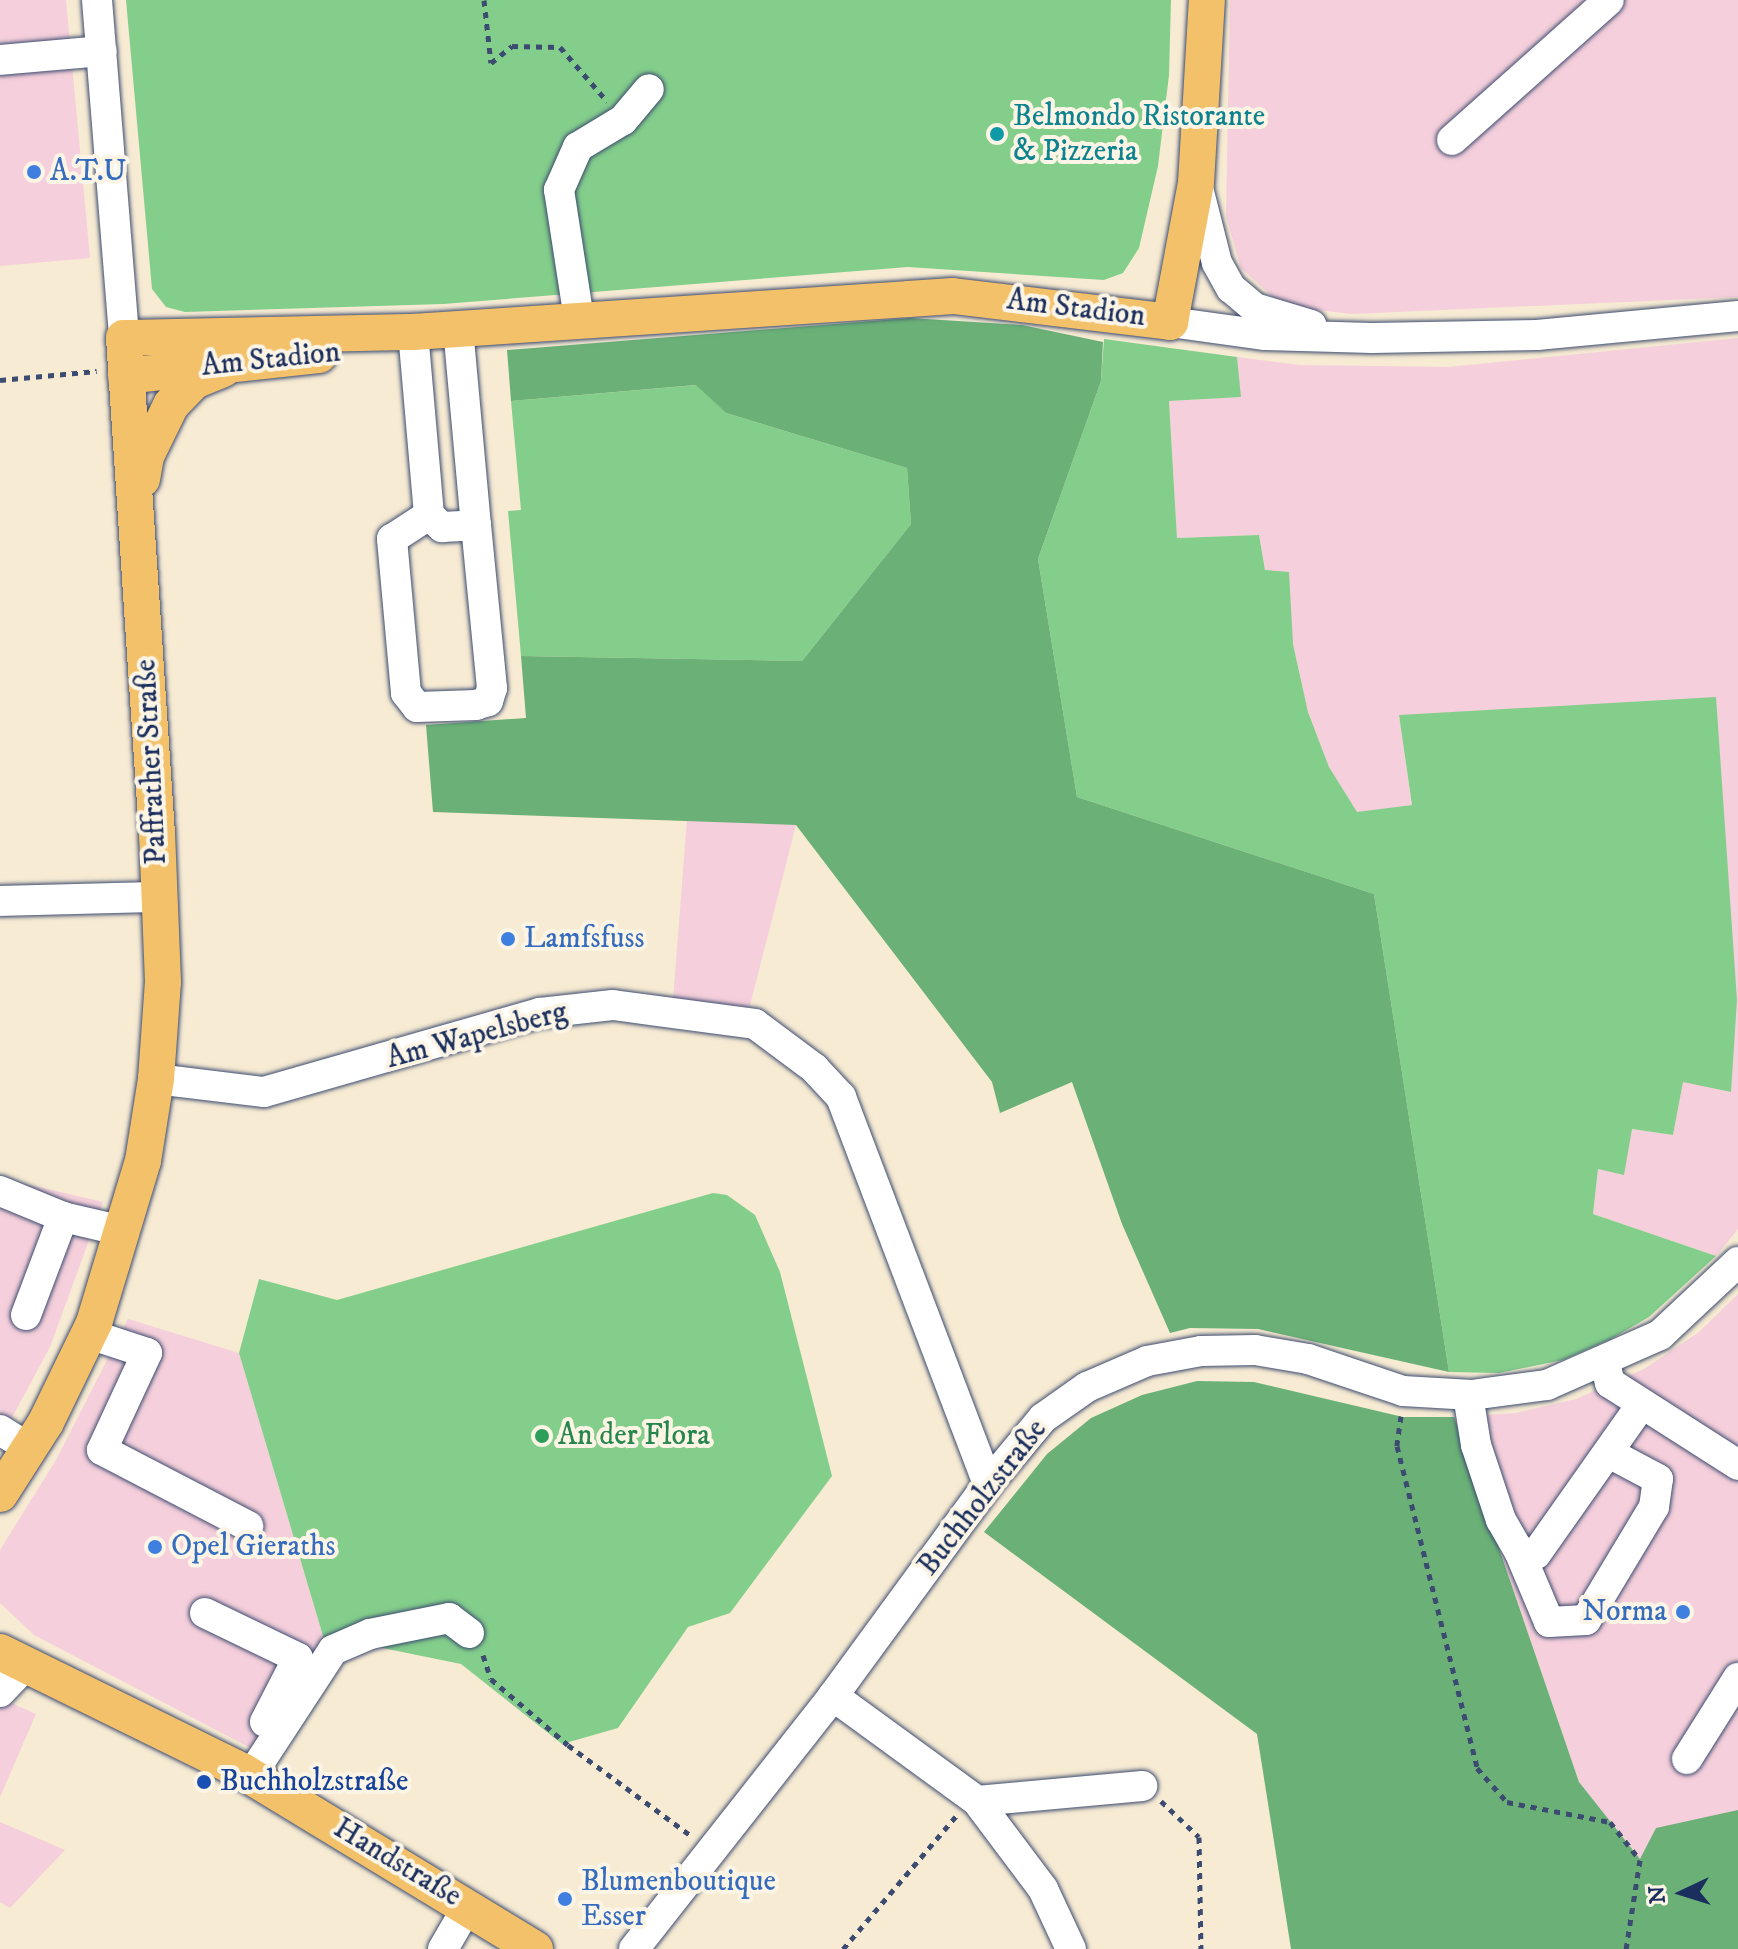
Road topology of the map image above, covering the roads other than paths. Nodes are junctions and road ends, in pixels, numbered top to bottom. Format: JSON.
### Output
{"nodes":[{"id":1,"x":97,"y":0,"type":"edge"},
{"id":2,"x":1207,"y":0,"type":"edge"},
{"id":3,"x":1609,"y":0,"type":"edge"},
{"id":4,"x":102,"y":51,"type":"junction"},
{"id":5,"x":0,"y":60,"type":"edge"},
{"id":6,"x":649,"y":89,"type":"dead end"},
{"id":7,"x":1452,"y":140,"type":"dead end"},
{"id":8,"x":1196,"y":183,"type":"junction"},
{"id":9,"x":1738,"y":316,"type":"edge"},
{"id":10,"x":579,"y":319,"type":"junction"},
{"id":11,"x":1170,"y":322,"type":"junction"},
{"id":12,"x":458,"y":328,"type":"junction"},
{"id":13,"x":413,"y":332,"type":"junction"},
{"id":14,"x":1372,"y":338,"type":"junction"},
{"id":15,"x":125,"y":361,"type":"junction"},
{"id":16,"x":237,"y":363,"type":"junction"},
{"id":17,"x":137,"y":504,"type":"junction"},
{"id":18,"x":429,"y":515,"type":"junction"},
{"id":19,"x":476,"y":525,"type":"junction"},
{"id":20,"x":158,"y":897,"type":"junction"},
{"id":21,"x":0,"y":901,"type":"edge"},
{"id":22,"x":156,"y":1079,"type":"junction"},
{"id":23,"x":0,"y":1191,"type":"edge"},
{"id":24,"x":63,"y":1217,"type":"junction"},
{"id":25,"x":123,"y":1231,"type":"junction"},
{"id":26,"x":1738,"y":1262,"type":"edge"},
{"id":27,"x":26,"y":1315,"type":"dead end"},
{"id":28,"x":89,"y":1334,"type":"junction"},
{"id":29,"x":1595,"y":1367,"type":"junction"},
{"id":30,"x":1468,"y":1395,"type":"junction"},
{"id":31,"x":1637,"y":1411,"type":"junction"},
{"id":32,"x":15,"y":1439,"type":"edge"},
{"id":33,"x":1609,"y":1453,"type":"junction"},
{"id":34,"x":1738,"y":1465,"type":"edge"},
{"id":35,"x":988,"y":1484,"type":"junction"},
{"id":36,"x":0,"y":1494,"type":"edge"},
{"id":37,"x":248,"y":1526,"type":"dead end"},
{"id":38,"x":1519,"y":1551,"type":"junction"},
{"id":39,"x":205,"y":1613,"type":"dead end"},
{"id":40,"x":474,"y":1638,"type":"road end"},
{"id":41,"x":13,"y":1658,"type":"edge"},
{"id":42,"x":1738,"y":1678,"type":"edge"},
{"id":43,"x":0,"y":1692,"type":"edge"},
{"id":44,"x":833,"y":1696,"type":"junction"},
{"id":45,"x":1687,"y":1759,"type":"dead end"},
{"id":46,"x":246,"y":1774,"type":"junction"},
{"id":47,"x":1142,"y":1786,"type":"road end"},
{"id":48,"x":975,"y":1799,"type":"junction"},
{"id":49,"x":468,"y":1906,"type":"junction"},
{"id":50,"x":443,"y":1949,"type":"edge"},
{"id":51,"x":535,"y":1949,"type":"edge"},
{"id":52,"x":634,"y":1949,"type":"edge"},
{"id":53,"x":1071,"y":1949,"type":"edge"}],
"edges":[{"from":1,"to":4,"type":"street","name":"Paffrather Straße"},
{"from":2,"to":8,"type":"main road"},
{"from":3,"to":7,"type":"street"},
{"from":4,"to":5,"type":"street"},
{"from":4,"to":15,"type":"street","name":"Paffrather Straße"},
{"from":6,"to":10,"type":"street"},
{"from":8,"to":11,"type":"main road"},
{"from":8,"to":14,"type":"street"},
{"from":9,"to":14,"type":"street","name":"Am Stadion"},
{"from":10,"to":11,"type":"main road","name":"Am Stadion"},
{"from":10,"to":12,"type":"main road","name":"Am Stadion"},
{"from":11,"to":14,"type":"street","name":"Am Stadion"},
{"from":12,"to":13,"type":"main road","name":"Am Stadion"},
{"from":12,"to":19,"type":"street"},
{"from":13,"to":15,"type":"main road","name":"Am Stadion"},
{"from":13,"to":16,"type":"main road","name":"Am Stadion"},
{"from":13,"to":18,"type":"street"},
{"from":15,"to":16,"type":"main road","name":"Am Stadion"},
{"from":15,"to":17,"type":"main road","name":"Paffrather Straße"},
{"from":16,"to":17,"type":"main road"},
{"from":17,"to":20,"type":"main road","name":"Paffrather Straße"},
{"from":18,"to":19,"type":"street"},
{"from":18,"to":19,"type":"street"},
{"from":20,"to":21,"type":"street"},
{"from":20,"to":22,"type":"main road","name":"Paffrather Straße"},
{"from":22,"to":25,"type":"main road","name":"Paffrather Straße"},
{"from":22,"to":35,"type":"street","name":"Am Wapelsberg"},
{"from":23,"to":24,"type":"street"},
{"from":24,"to":25,"type":"street"},
{"from":24,"to":27,"type":"street"},
{"from":25,"to":28,"type":"main road","name":"Paffrather Straße"},
{"from":26,"to":29,"type":"street","name":"Buchholzstraße"},
{"from":28,"to":32,"type":"main road","name":"Paffrather Straße"},
{"from":28,"to":37,"type":"street"},
{"from":29,"to":30,"type":"street","name":"Buchholzstraße"},
{"from":29,"to":31,"type":"street"},
{"from":30,"to":35,"type":"street","name":"Buchholzstraße"},
{"from":30,"to":38,"type":"street"},
{"from":31,"to":33,"type":"street"},
{"from":31,"to":34,"type":"street"},
{"from":32,"to":36,"type":"main road","name":"Paffrather Straße"},
{"from":33,"to":38,"type":"street"},
{"from":33,"to":38,"type":"street"},
{"from":35,"to":44,"type":"street","name":"Buchholzstraße"},
{"from":39,"to":46,"type":"street"},
{"from":40,"to":46,"type":"street"},
{"from":41,"to":43,"type":"street"},
{"from":41,"to":46,"type":"main road","name":"Handstraße"},
{"from":42,"to":45,"type":"street"},
{"from":44,"to":48,"type":"street"},
{"from":44,"to":52,"type":"street","name":"Buchholzstraße"},
{"from":46,"to":49,"type":"main road","name":"Handstraße"},
{"from":47,"to":48,"type":"street"},
{"from":48,"to":53,"type":"street"},
{"from":49,"to":50,"type":"street"},
{"from":49,"to":51,"type":"main road","name":"Handstraße"}]}
